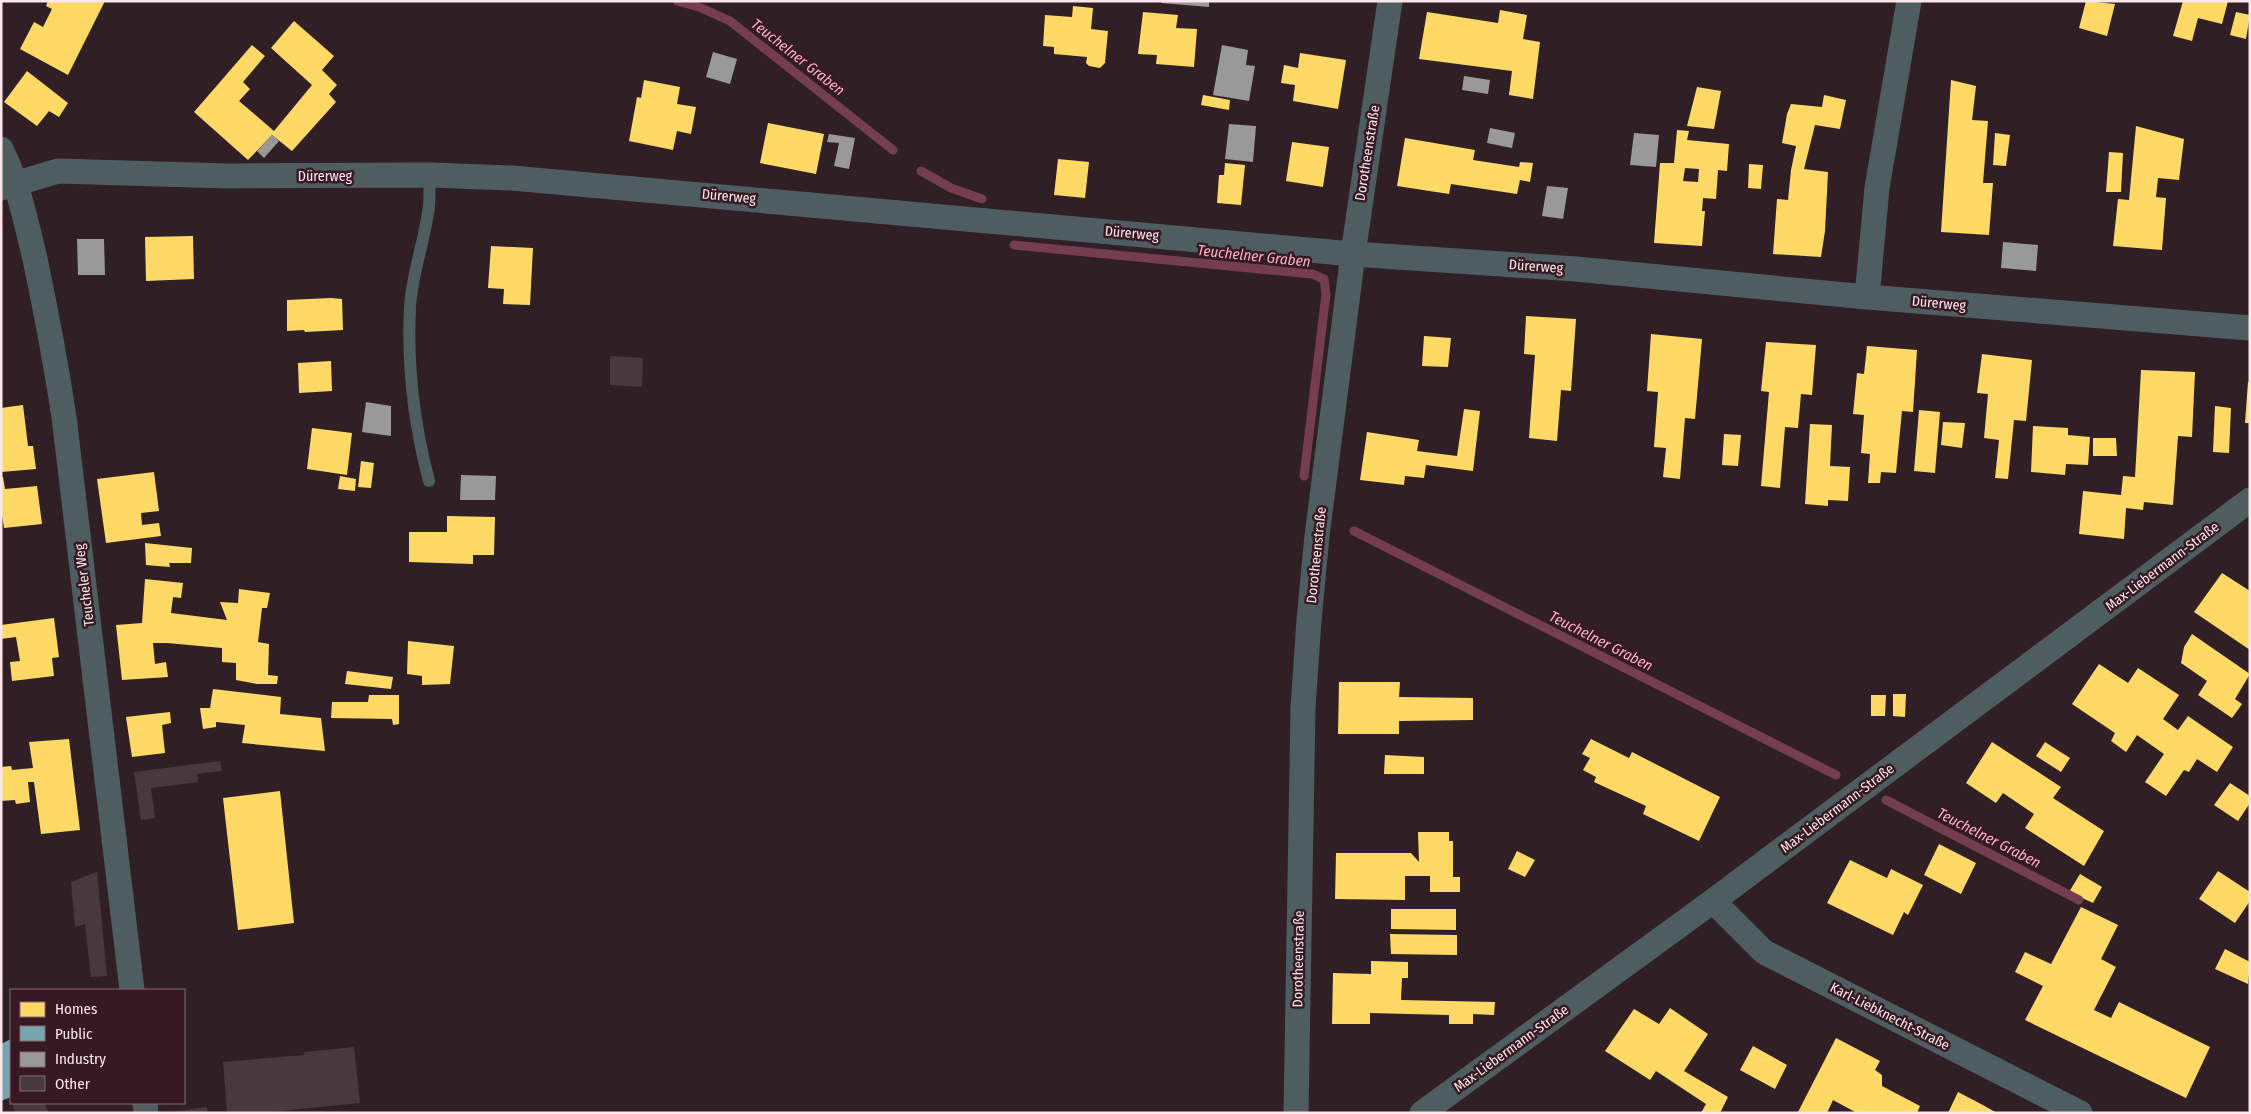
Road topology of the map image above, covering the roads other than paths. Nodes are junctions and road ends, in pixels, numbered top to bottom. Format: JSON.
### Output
{"nodes":[{"id":1,"x":1390,"y":1,"type":"edge"},
{"id":2,"x":1909,"y":1,"type":"edge"},
{"id":3,"x":1,"y":149,"type":"edge"},
{"id":4,"x":430,"y":176,"type":"junction"},
{"id":5,"x":8,"y":186,"type":"edge"},
{"id":6,"x":1353,"y":254,"type":"junction"},
{"id":7,"x":1866,"y":297,"type":"junction"},
{"id":8,"x":2250,"y":328,"type":"edge"},
{"id":9,"x":429,"y":481,"type":"dead end"},
{"id":10,"x":2250,"y":500,"type":"edge"},
{"id":11,"x":1713,"y":901,"type":"junction"},
{"id":12,"x":132,"y":989,"type":"edge"},
{"id":13,"x":1296,"y":1113,"type":"edge"},
{"id":14,"x":1422,"y":1113,"type":"edge"},
{"id":15,"x":2080,"y":1113,"type":"edge"}],
"edges":[{"from":1,"to":6,"type":"street","name":"Dorotheenstraße"},
{"from":2,"to":7,"type":"street"},
{"from":3,"to":5,"type":"street","name":"Teucheler Weg"},
{"from":4,"to":5,"type":"street","name":"Dürerweg"},
{"from":4,"to":6,"type":"street","name":"Dürerweg"},
{"from":4,"to":9,"type":"lane"},
{"from":5,"to":12,"type":"street","name":"Teucheler Weg"},
{"from":6,"to":7,"type":"street","name":"Dürerweg"},
{"from":6,"to":13,"type":"street","name":"Dorotheenstraße"},
{"from":7,"to":8,"type":"street","name":"Dürerweg"},
{"from":10,"to":11,"type":"street","name":"Max-Liebermann-Straße"},
{"from":11,"to":14,"type":"street","name":"Max-Liebermann-Straße"},
{"from":11,"to":15,"type":"street","name":"Karl-Liebknecht-Straße"}]}
